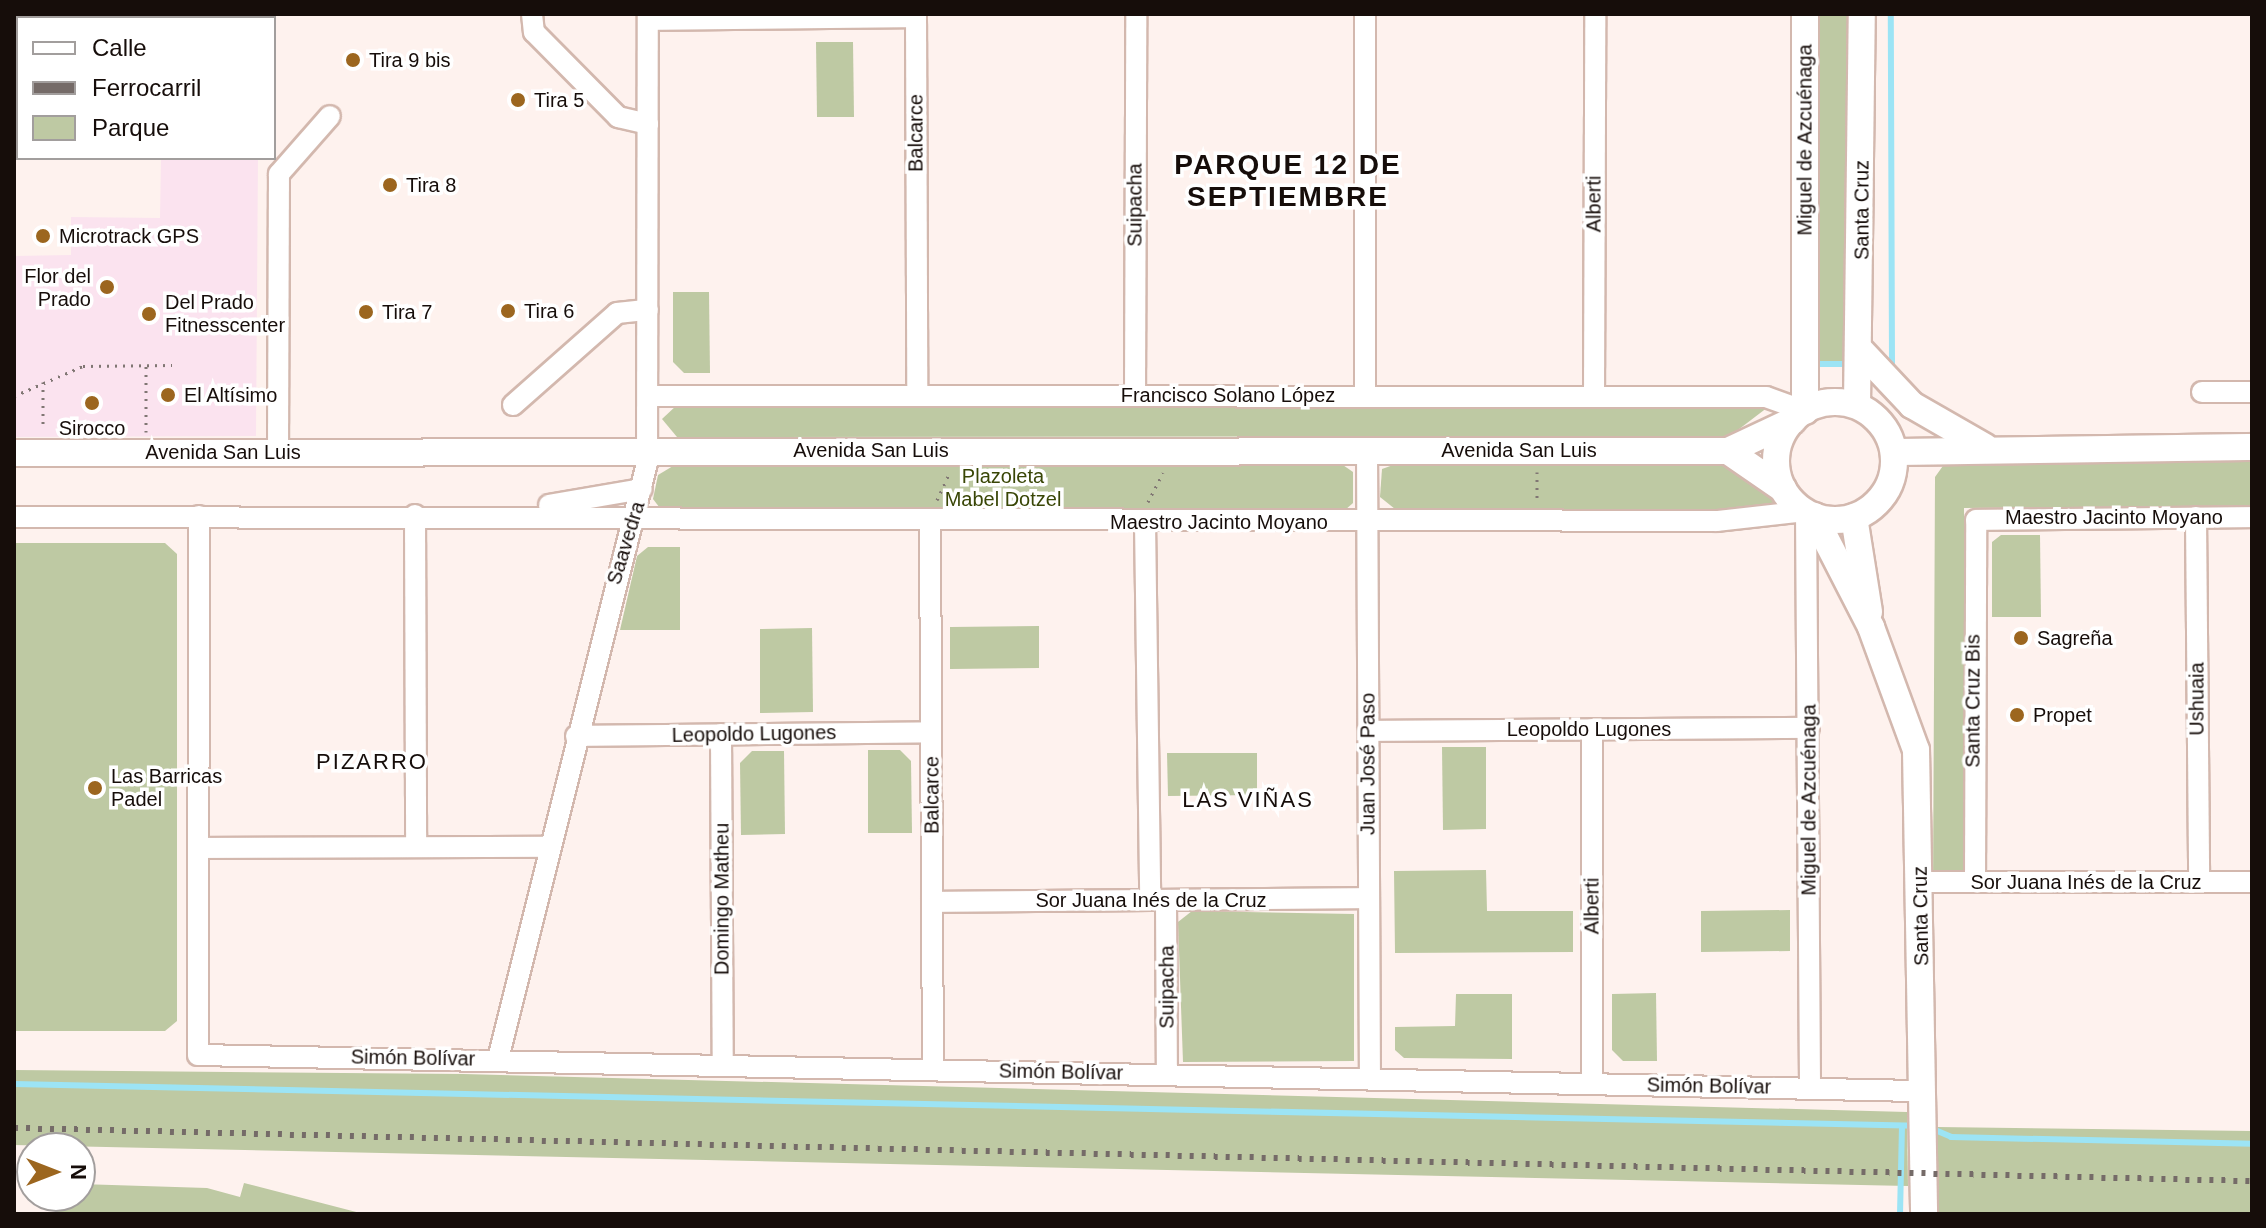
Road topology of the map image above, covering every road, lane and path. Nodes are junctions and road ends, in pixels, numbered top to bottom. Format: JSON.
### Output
{"nodes":[{"id":1,"x":532,"y":14,"type":"edge"},
{"id":2,"x":1136,"y":14,"type":"edge"},
{"id":3,"x":1365,"y":14,"type":"edge"},
{"id":4,"x":1595,"y":14,"type":"edge"},
{"id":5,"x":1805,"y":14,"type":"edge"},
{"id":6,"x":1862,"y":14,"type":"edge"},
{"id":7,"x":916,"y":16,"type":"edge"},
{"id":8,"x":648,"y":17,"type":"edge"},
{"id":9,"x":330,"y":116,"type":"dead end"},
{"id":10,"x":648,"y":124,"type":"junction"},
{"id":11,"x":648,"y":310,"type":"junction"},
{"id":12,"x":1862,"y":352,"type":"junction"},
{"id":13,"x":146,"y":365,"type":"junction"},
{"id":14,"x":172,"y":365,"type":"dead end"},
{"id":15,"x":43,"y":382,"type":"junction"},
{"id":16,"x":2202,"y":392,"type":"dead end"},
{"id":17,"x":2252,"y":392,"type":"edge"},
{"id":18,"x":917,"y":395,"type":"junction"},
{"id":19,"x":1135,"y":395,"type":"junction"},
{"id":20,"x":1365,"y":395,"type":"junction"},
{"id":21,"x":1594,"y":395,"type":"junction"},
{"id":22,"x":14,"y":396,"type":"edge"},
{"id":23,"x":648,"y":396,"type":"junction"},
{"id":24,"x":513,"y":405,"type":"dead end"},
{"id":25,"x":1857,"y":405,"type":"junction"},
{"id":26,"x":1799,"y":416,"type":"junction"},
{"id":27,"x":146,"y":436,"type":"dead end"},
{"id":28,"x":43,"y":441,"type":"dead end"},
{"id":29,"x":2252,"y":447,"type":"edge"},
{"id":30,"x":1988,"y":448,"type":"junction"},
{"id":31,"x":1367,"y":449,"type":"junction"},
{"id":32,"x":648,"y":450,"type":"junction"},
{"id":33,"x":1728,"y":451,"type":"junction"},
{"id":34,"x":278,"y":452,"type":"junction"},
{"id":35,"x":1894,"y":452,"type":"junction"},
{"id":36,"x":14,"y":453,"type":"edge"},
{"id":37,"x":1166,"y":466,"type":"dead end"},
{"id":38,"x":953,"y":467,"type":"dead end"},
{"id":39,"x":1537,"y":468,"type":"dead end"},
{"id":40,"x":642,"y":489,"type":"junction"},
{"id":41,"x":1783,"y":489,"type":"junction"},
{"id":42,"x":478,"y":514,"type":"junction"},
{"id":43,"x":1810,"y":514,"type":"junction"},
{"id":44,"x":415,"y":515,"type":"junction"},
{"id":45,"x":199,"y":516,"type":"junction"},
{"id":46,"x":14,"y":517,"type":"edge"},
{"id":47,"x":931,"y":517,"type":"junction"},
{"id":48,"x":1854,"y":517,"type":"junction"},
{"id":49,"x":2196,"y":517,"type":"junction"},
{"id":50,"x":2252,"y":517,"type":"edge"},
{"id":51,"x":1976,"y":520,"type":"joint"},
{"id":52,"x":1367,"y":521,"type":"junction"},
{"id":53,"x":1538,"y":521,"type":"junction"},
{"id":54,"x":1145,"y":522,"type":"junction"},
{"id":55,"x":632,"y":523,"type":"junction"},
{"id":56,"x":1871,"y":627,"type":"junction"},
{"id":57,"x":1809,"y":728,"type":"junction"},
{"id":58,"x":1592,"y":729,"type":"junction"},
{"id":59,"x":1368,"y":731,"type":"junction"},
{"id":60,"x":931,"y":732,"type":"junction"},
{"id":61,"x":721,"y":734,"type":"junction"},
{"id":62,"x":576,"y":736,"type":"junction"},
{"id":63,"x":416,"y":847,"type":"junction"},
{"id":64,"x":549,"y":847,"type":"junction"},
{"id":65,"x":199,"y":848,"type":"junction"},
{"id":66,"x":1920,"y":882,"type":"junction"},
{"id":67,"x":1975,"y":882,"type":"junction"},
{"id":68,"x":2199,"y":882,"type":"junction"},
{"id":69,"x":2252,"y":882,"type":"edge"},
{"id":70,"x":1369,"y":898,"type":"junction"},
{"id":71,"x":1158,"y":900,"type":"junction"},
{"id":72,"x":932,"y":902,"type":"junction"},
{"id":73,"x":498,"y":1059,"type":"junction"},
{"id":74,"x":723,"y":1064,"type":"junction"},
{"id":75,"x":933,"y":1069,"type":"junction"},
{"id":76,"x":1167,"y":1074,"type":"junction"},
{"id":77,"x":1370,"y":1079,"type":"junction"},
{"id":78,"x":1592,"y":1084,"type":"junction"},
{"id":79,"x":1810,"y":1088,"type":"junction"},
{"id":80,"x":1923,"y":1091,"type":"junction"},
{"id":81,"x":1924,"y":1214,"type":"edge"}],
"edges":[{"from":1,"to":10,"type":"street"},
{"from":2,"to":19,"type":"street","name":"Suipacha"},
{"from":3,"to":20,"type":"street"},
{"from":4,"to":21,"type":"street","name":"Alberti"},
{"from":5,"to":26,"type":"main road","name":"Miguel de Azcuénaga"},
{"from":6,"to":12,"type":"main road","name":"Santa Cruz"},
{"from":7,"to":8,"type":"street"},
{"from":7,"to":18,"type":"street","name":"Balcarce"},
{"from":8,"to":10,"type":"street","name":"Saavedra"},
{"from":9,"to":34,"type":"street"},
{"from":10,"to":11,"type":"street","name":"Saavedra"},
{"from":11,"to":23,"type":"street","name":"Saavedra"},
{"from":11,"to":24,"type":"street"},
{"from":12,"to":25,"type":"main road","name":"Santa Cruz"},
{"from":12,"to":30,"type":"main road"},
{"from":13,"to":14,"type":"path"},
{"from":13,"to":15,"type":"path"},
{"from":13,"to":27,"type":"path"},
{"from":15,"to":22,"type":"path"},
{"from":15,"to":28,"type":"path"},
{"from":16,"to":17,"type":"street"},
{"from":18,"to":19,"type":"street","name":"Francisco Solano López"},
{"from":18,"to":23,"type":"street","name":"Francisco Solano López"},
{"from":19,"to":20,"type":"street","name":"Francisco Solano López"},
{"from":20,"to":21,"type":"street","name":"Francisco Solano López"},
{"from":21,"to":26,"type":"street","name":"Francisco Solano López"},
{"from":23,"to":32,"type":"street","name":"Saavedra"},
{"from":25,"to":26,"type":"main road","name":"Avenida San Luis"},
{"from":25,"to":35,"type":"main road"},
{"from":26,"to":33,"type":"main road","name":"Avenida San Luis"},
{"from":26,"to":41,"type":"main road"},
{"from":29,"to":30,"type":"main road"},
{"from":30,"to":35,"type":"main road"},
{"from":31,"to":32,"type":"main road","name":"Avenida San Luis"},
{"from":31,"to":33,"type":"main road","name":"Avenida San Luis"},
{"from":31,"to":52,"type":"street","name":"Juan José Paso"},
{"from":32,"to":34,"type":"main road","name":"Avenida San Luis"},
{"from":32,"to":40,"type":"street","name":"Saavedra"},
{"from":33,"to":41,"type":"main road"},
{"from":34,"to":36,"type":"main road","name":"Avenida San Luis"},
{"from":35,"to":48,"type":"main road"},
{"from":37,"to":54,"type":"path"},
{"from":38,"to":47,"type":"path"},
{"from":39,"to":53,"type":"path"},
{"from":40,"to":42,"type":"street"},
{"from":40,"to":55,"type":"street","name":"Saavedra"},
{"from":41,"to":43,"type":"main road"},
{"from":42,"to":44,"type":"street"},
{"from":42,"to":55,"type":"street"},
{"from":43,"to":48,"type":"main road"},
{"from":43,"to":53,"type":"street","name":"Maestro Jacinto Moyano"},
{"from":43,"to":56,"type":"main road","name":"Santa Cruz"},
{"from":43,"to":57,"type":"street","name":"Miguel de Azcuénaga"},
{"from":44,"to":45,"type":"street"},
{"from":44,"to":63,"type":"street"},
{"from":45,"to":46,"type":"street"},
{"from":45,"to":65,"type":"street"},
{"from":47,"to":54,"type":"street","name":"Maestro Jacinto Moyano"},
{"from":47,"to":55,"type":"street","name":"Maestro Jacinto Moyano"},
{"from":47,"to":60,"type":"street","name":"Balcarce"},
{"from":48,"to":56,"type":"main road","name":"Santa Cruz"},
{"from":49,"to":50,"type":"street","name":"Maestro Jacinto Moyano"},
{"from":49,"to":51,"type":"street","name":"Maestro Jacinto Moyano"},
{"from":49,"to":68,"type":"street","name":"Ushuaia"},
{"from":51,"to":67,"type":"street","name":"Santa Cruz Bis"},
{"from":52,"to":53,"type":"street","name":"Maestro Jacinto Moyano"},
{"from":52,"to":54,"type":"street","name":"Maestro Jacinto Moyano"},
{"from":52,"to":59,"type":"street","name":"Juan José Paso"},
{"from":54,"to":71,"type":"street","name":"Suipacha"},
{"from":55,"to":62,"type":"street","name":"Saavedra"},
{"from":56,"to":66,"type":"main road","name":"Santa Cruz"},
{"from":57,"to":58,"type":"street","name":"Leopoldo Lugones"},
{"from":57,"to":79,"type":"street","name":"Miguel de Azcuénaga"},
{"from":58,"to":59,"type":"street","name":"Leopoldo Lugones"},
{"from":58,"to":78,"type":"street","name":"Alberti"},
{"from":59,"to":70,"type":"street","name":"Juan José Paso"},
{"from":60,"to":61,"type":"street","name":"Leopoldo Lugones"},
{"from":60,"to":72,"type":"street","name":"Balcarce"},
{"from":61,"to":62,"type":"street","name":"Leopoldo Lugones"},
{"from":61,"to":74,"type":"street","name":"Domingo Matheu"},
{"from":62,"to":64,"type":"street","name":"Saavedra"},
{"from":63,"to":64,"type":"street"},
{"from":63,"to":65,"type":"street"},
{"from":64,"to":73,"type":"street","name":"Saavedra"},
{"from":65,"to":73,"type":"street","name":"Simón Bolívar"},
{"from":66,"to":67,"type":"street","name":"Sor Juana Inés de la Cruz"},
{"from":66,"to":80,"type":"main road","name":"Santa Cruz"},
{"from":67,"to":68,"type":"street","name":"Sor Juana Inés de la Cruz"},
{"from":68,"to":69,"type":"street","name":"Sor Juana Inés de la Cruz"},
{"from":70,"to":71,"type":"street","name":"Sor Juana Inés de la Cruz"},
{"from":70,"to":77,"type":"street","name":"Juan José Paso"},
{"from":71,"to":72,"type":"street","name":"Sor Juana Inés de la Cruz"},
{"from":71,"to":76,"type":"street","name":"Suipacha"},
{"from":72,"to":75,"type":"street","name":"Balcarce"},
{"from":73,"to":74,"type":"street","name":"Simón Bolívar"},
{"from":74,"to":75,"type":"street","name":"Simón Bolívar"},
{"from":75,"to":76,"type":"street","name":"Simón Bolívar"},
{"from":76,"to":77,"type":"street","name":"Simón Bolívar"},
{"from":77,"to":78,"type":"street","name":"Simón Bolívar"},
{"from":78,"to":79,"type":"street","name":"Simón Bolívar"},
{"from":79,"to":80,"type":"street","name":"Simón Bolívar"},
{"from":80,"to":81,"type":"main road","name":"Santa Cruz"}]}
